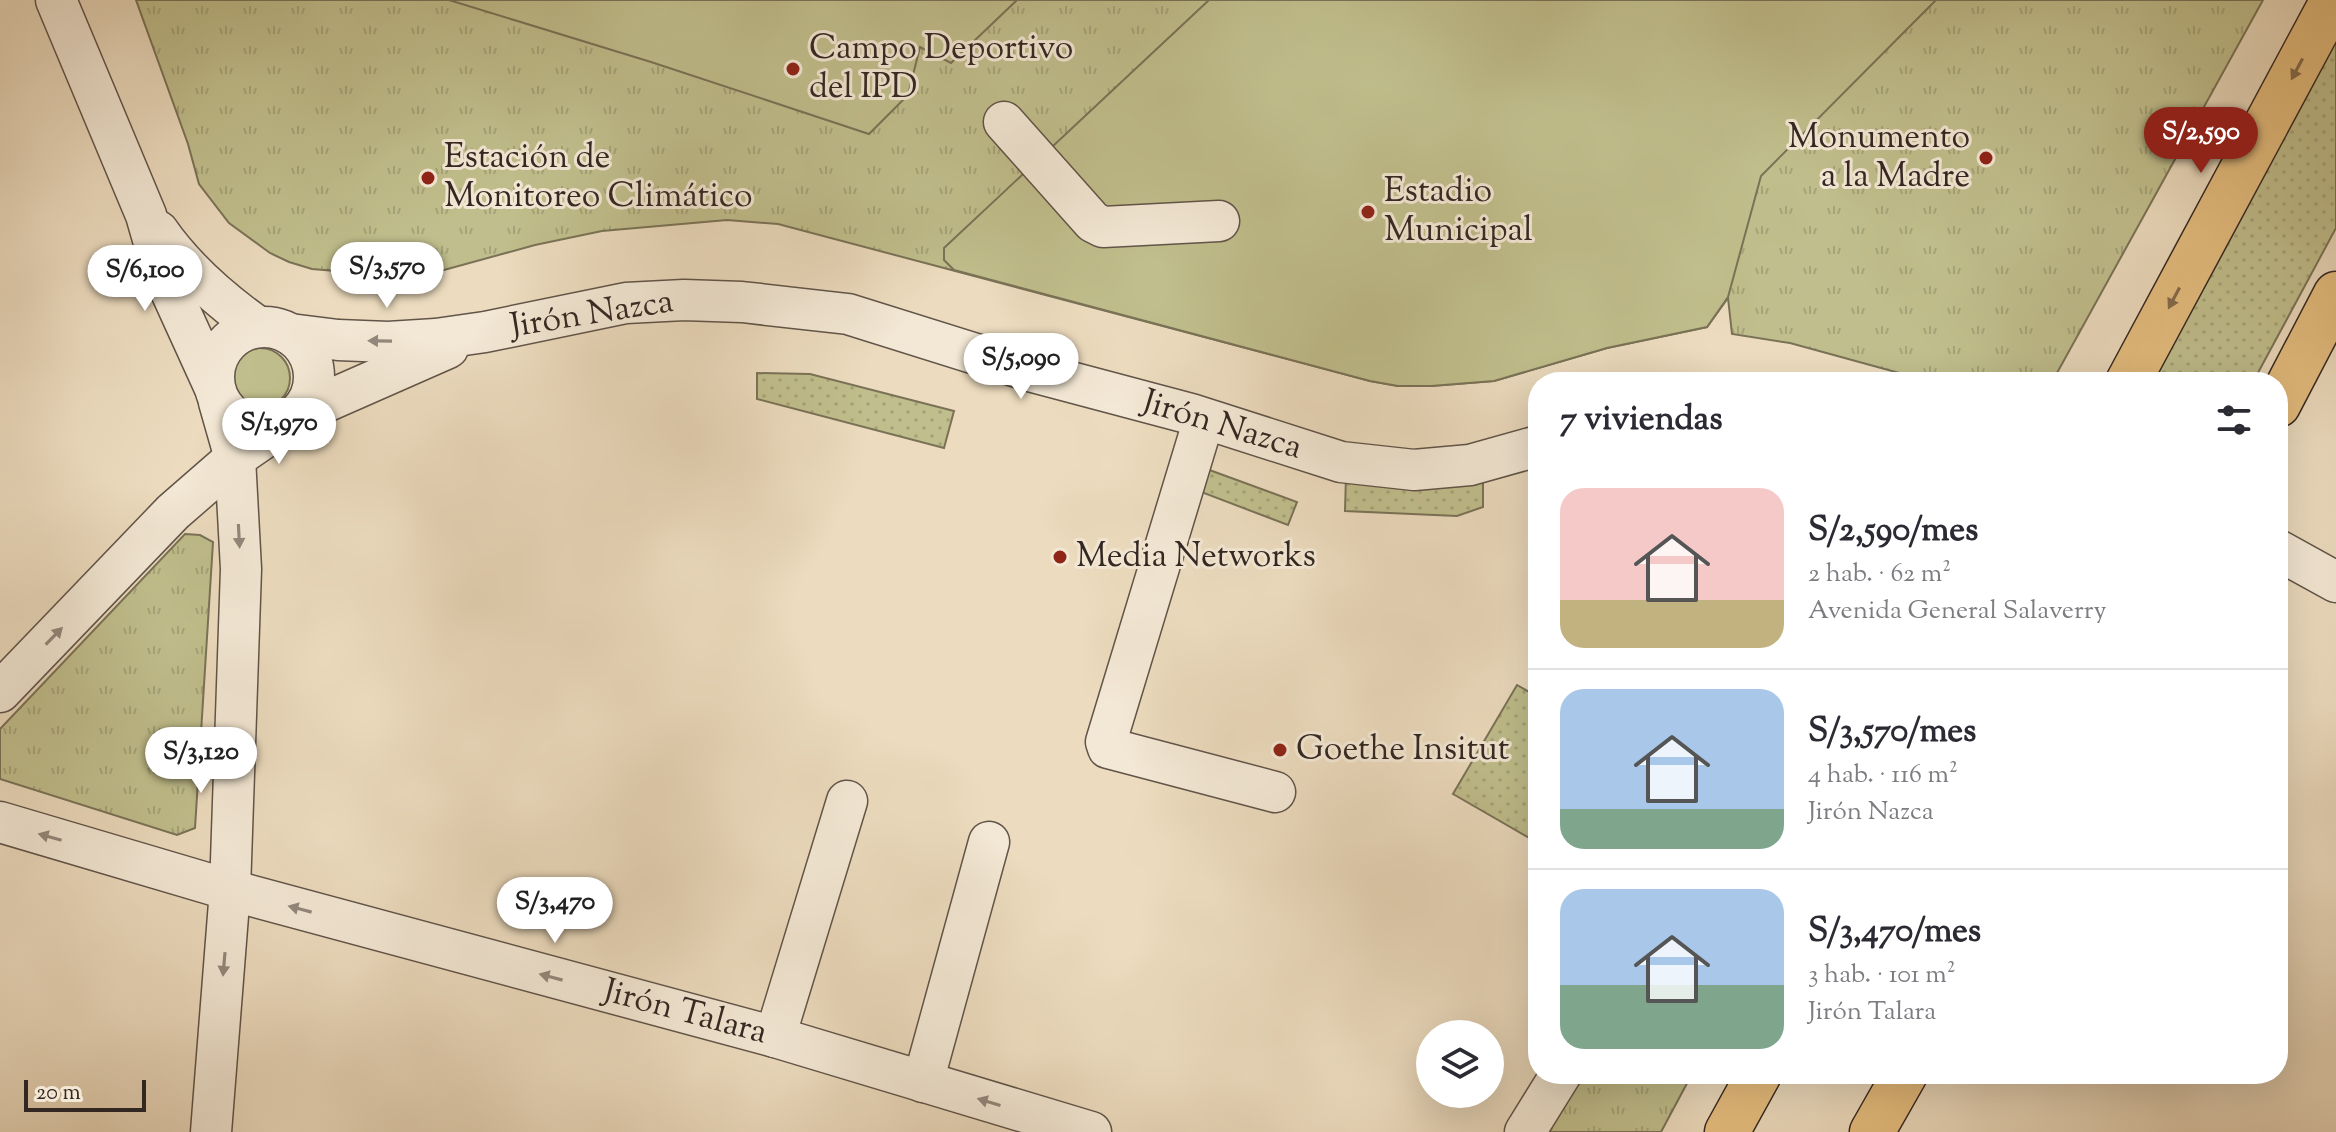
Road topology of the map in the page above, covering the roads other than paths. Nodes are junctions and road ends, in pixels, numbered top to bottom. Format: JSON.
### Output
{"nodes":[{"id":1,"x":56,"y":0,"type":"edge"},
{"id":2,"x":2333,"y":0,"type":"edge"},
{"id":3,"x":1004,"y":122,"type":"dead end"},
{"id":4,"x":146,"y":215,"type":"junction"},
{"id":5,"x":1219,"y":221,"type":"dead end"},
{"id":6,"x":2336,"y":294,"type":"edge"},
{"id":7,"x":274,"y":330,"type":"junction"},
{"id":8,"x":485,"y":332,"type":"junction"},
{"id":9,"x":2133,"y":372,"type":"edge"},
{"id":10,"x":2288,"y":386,"type":"edge"},
{"id":11,"x":217,"y":394,"type":"junction"},
{"id":12,"x":292,"y":418,"type":"junction"},
{"id":13,"x":1204,"y":419,"type":"junction"},
{"id":14,"x":1528,"y":449,"type":"edge"},
{"id":15,"x":235,"y":458,"type":"junction"},
{"id":16,"x":2288,"y":556,"type":"edge"},
{"id":17,"x":2336,"y":582,"type":"edge"},
{"id":18,"x":0,"y":692,"type":"edge"},
{"id":19,"x":1275,"y":792,"type":"dead end"},
{"id":20,"x":847,"y":801,"type":"dead end"},
{"id":21,"x":0,"y":822,"type":"edge"},
{"id":22,"x":989,"y":842,"type":"dead end"},
{"id":23,"x":230,"y":890,"type":"junction"},
{"id":24,"x":775,"y":1037,"type":"junction"},
{"id":25,"x":923,"y":1082,"type":"junction"},
{"id":26,"x":1555,"y":1084,"type":"edge"},
{"id":27,"x":1753,"y":1084,"type":"edge"},
{"id":28,"x":1899,"y":1084,"type":"edge"},
{"id":29,"x":211,"y":1132,"type":"edge"},
{"id":30,"x":1091,"y":1132,"type":"edge"},
{"id":31,"x":1525,"y":1132,"type":"edge"},
{"id":32,"x":1727,"y":1132,"type":"edge"},
{"id":33,"x":1872,"y":1132,"type":"edge"}],
"edges":[{"from":1,"to":4,"type":"street","name":"Jirón Nazca"},
{"from":2,"to":9,"type":"main road","one_way":true},
{"from":3,"to":5,"type":"street"},
{"from":4,"to":7,"type":"street","name":"Jirón Nazca"},
{"from":4,"to":11,"type":"street","name":"Jirón Nazca"},
{"from":6,"to":10,"type":"main road"},
{"from":8,"to":7,"type":"street","name":"Jirón Nazca","one_way":true},
{"from":7,"to":11,"type":"street"},
{"from":7,"to":12,"type":"street"},
{"from":8,"to":12,"type":"street","name":"Jirón Nazca"},
{"from":8,"to":13,"type":"street","name":"Jirón Nazca"},
{"from":11,"to":12,"type":"street"},
{"from":11,"to":15,"type":"street","name":"Jirón Nazca"},
{"from":12,"to":15,"type":"street"},
{"from":13,"to":14,"type":"street","name":"Jirón Nazca"},
{"from":13,"to":19,"type":"street"},
{"from":18,"to":15,"type":"street","one_way":true},
{"from":15,"to":23,"type":"street","name":"Jirón Nazca","one_way":true},
{"from":16,"to":17,"type":"street"},
{"from":20,"to":24,"type":"street"},
{"from":23,"to":21,"type":"street","name":"Jirón Talara","one_way":true},
{"from":22,"to":25,"type":"street"},
{"from":24,"to":23,"type":"street","name":"Jirón Talara","one_way":true},
{"from":23,"to":29,"type":"street","name":"Jirón Nazca","one_way":true},
{"from":24,"to":25,"type":"street","name":"Jirón Talara"},
{"from":30,"to":25,"type":"street","name":"Jirón Talara","one_way":true},
{"from":26,"to":31,"type":"street"},
{"from":27,"to":32,"type":"main road"},
{"from":28,"to":33,"type":"main road"}]}
